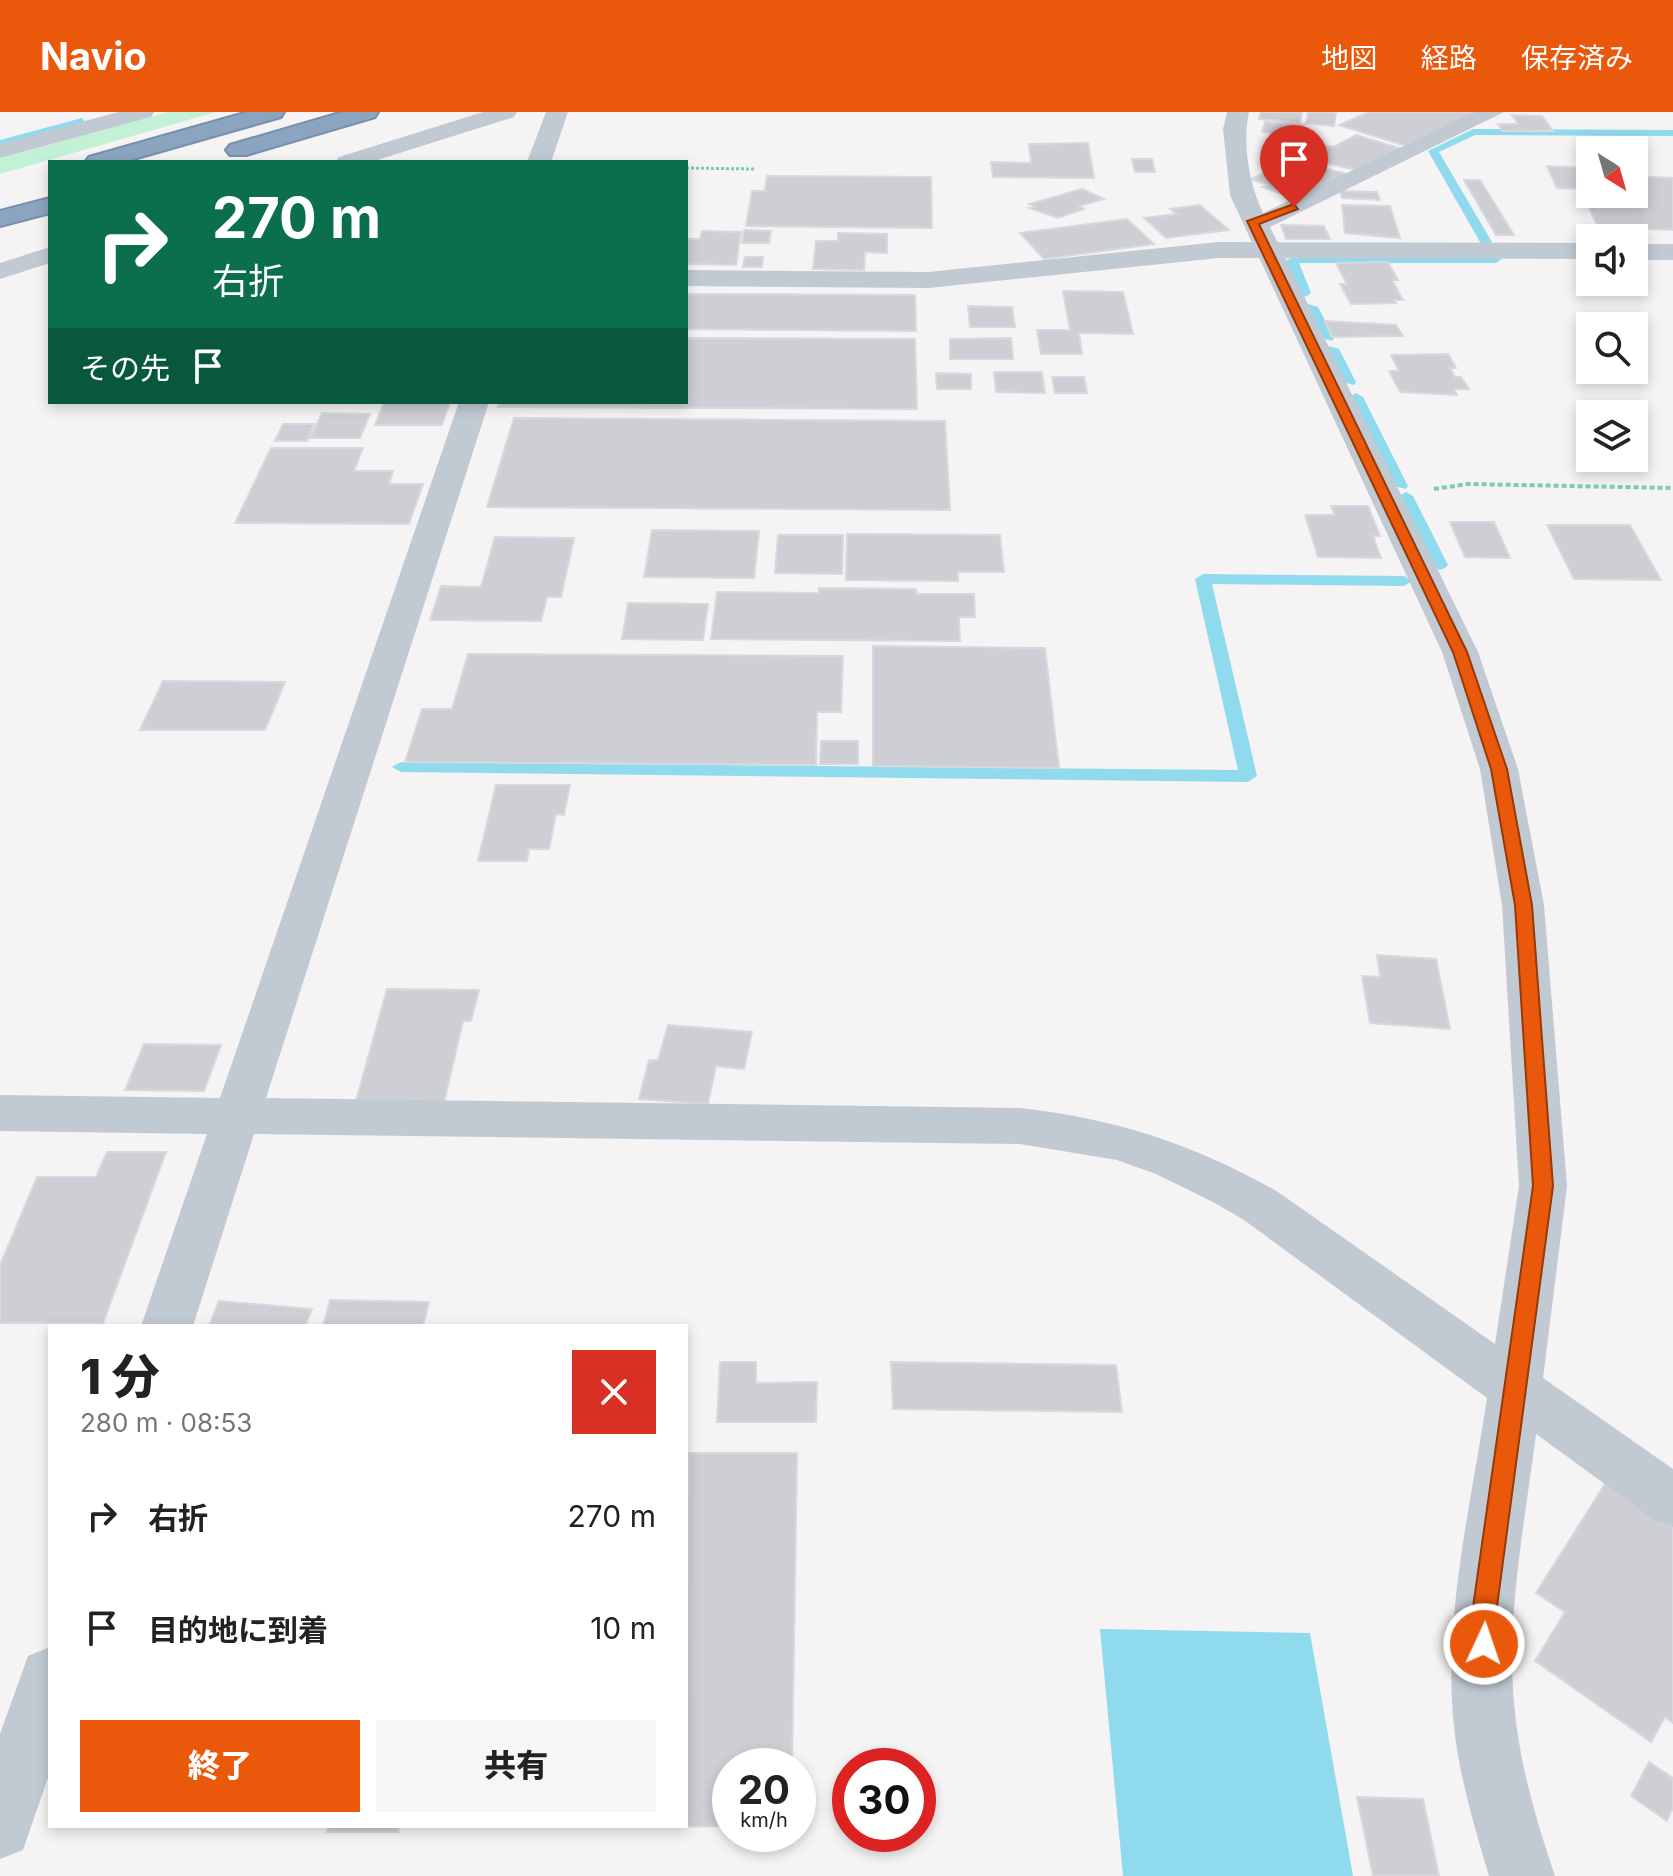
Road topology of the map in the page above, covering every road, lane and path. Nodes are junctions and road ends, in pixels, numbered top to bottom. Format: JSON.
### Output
{"nodes":[{"id":1,"x":266,"y":112,"type":"edge"},
{"id":2,"x":273,"y":112,"type":"edge"},
{"id":3,"x":367,"y":112,"type":"edge"},
{"id":4,"x":506,"y":112,"type":"edge"},
{"id":5,"x":557,"y":112,"type":"edge"},
{"id":6,"x":1238,"y":112,"type":"edge"},
{"id":7,"x":1493,"y":112,"type":"edge"},
{"id":8,"x":128,"y":114,"type":"edge"},
{"id":9,"x":170,"y":141,"type":"junction"},
{"id":10,"x":0,"y":151,"type":"edge"},
{"id":11,"x":210,"y":158,"type":"dead end"},
{"id":12,"x":104,"y":160,"type":"edge"},
{"id":13,"x":353,"y":160,"type":"edge"},
{"id":14,"x":540,"y":160,"type":"edge"},
{"id":15,"x":688,"y":168,"type":"edge"},
{"id":16,"x":754,"y":169,"type":"dead end"},
{"id":17,"x":48,"y":206,"type":"edge"},
{"id":18,"x":0,"y":219,"type":"edge"},
{"id":19,"x":1259,"y":235,"type":"junction"},
{"id":20,"x":1576,"y":250,"type":"edge"},
{"id":21,"x":1648,"y":252,"type":"edge"},
{"id":22,"x":1673,"y":252,"type":"edge"},
{"id":23,"x":48,"y":256,"type":"edge"},
{"id":24,"x":1,"y":270,"type":"edge"},
{"id":25,"x":48,"y":271,"type":"edge"},
{"id":26,"x":688,"y":278,"type":"edge"},
{"id":27,"x":473,"y":404,"type":"edge"},
{"id":28,"x":1673,"y":488,"type":"edge"},
{"id":29,"x":1429,"y":489,"type":"dead end"},
{"id":30,"x":0,"y":1113,"type":"edge"},
{"id":31,"x":236,"y":1116,"type":"junction"},
{"id":32,"x":168,"y":1324,"type":"edge"},
{"id":33,"x":1515,"y":1388,"type":"junction"},
{"id":34,"x":1673,"y":1501,"type":"edge"},
{"id":35,"x":48,"y":1683,"type":"edge"},
{"id":36,"x":0,"y":1827,"type":"edge"},
{"id":37,"x":1522,"y":1876,"type":"edge"}],
"edges":[{"from":1,"to":9,"type":"highway"},
{"from":2,"to":9,"type":"highway"},
{"from":3,"to":11,"type":"highway"},
{"from":4,"to":13,"type":"street"},
{"from":5,"to":14,"type":"street"},
{"from":6,"to":19,"type":"street"},
{"from":7,"to":19,"type":"street"},
{"from":8,"to":10,"type":"street"},
{"from":9,"to":12,"type":"highway"},
{"from":15,"to":16,"type":"path"},
{"from":17,"to":18,"type":"highway"},
{"from":19,"to":20,"type":"street"},
{"from":19,"to":26,"type":"street"},
{"from":19,"to":33,"type":"street"},
{"from":21,"to":22,"type":"street"},
{"from":23,"to":24,"type":"street"},
{"from":24,"to":25,"type":"street"},
{"from":27,"to":31,"type":"street"},
{"from":28,"to":29,"type":"path"},
{"from":30,"to":31,"type":"street"},
{"from":31,"to":32,"type":"street"},
{"from":31,"to":33,"type":"street"},
{"from":33,"to":34,"type":"street"},
{"from":33,"to":37,"type":"street"},
{"from":35,"to":36,"type":"street"}]}
